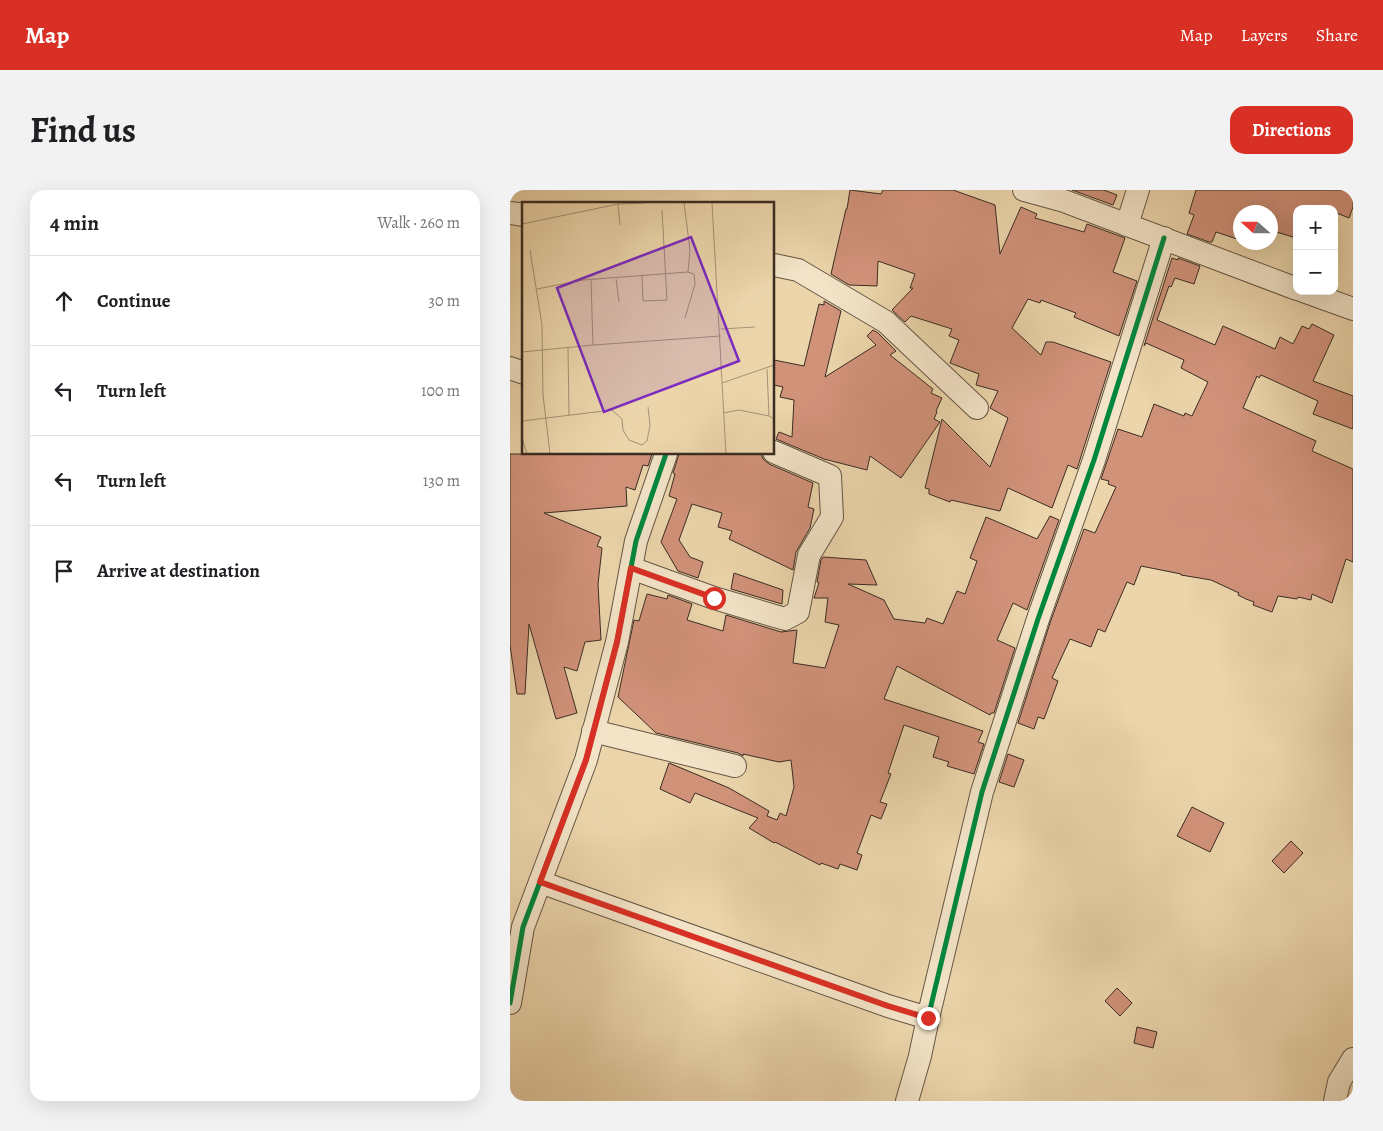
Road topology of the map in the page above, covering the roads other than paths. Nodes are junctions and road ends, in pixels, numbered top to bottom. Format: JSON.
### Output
{"nodes":[{"id":1,"x":1024,"y":190,"type":"edge"},
{"id":2,"x":1138,"y":190,"type":"edge"},
{"id":3,"x":1127,"y":225,"type":"junction"},
{"id":4,"x":1164,"y":238,"type":"junction"},
{"id":5,"x":775,"y":265,"type":"edge"},
{"id":6,"x":1293,"y":287,"type":"edge"},
{"id":7,"x":1315,"y":295,"type":"edge"},
{"id":8,"x":1353,"y":308,"type":"edge"},
{"id":9,"x":977,"y":408,"type":"dead end"},
{"id":10,"x":775,"y":452,"type":"edge"},
{"id":11,"x":666,"y":455,"type":"edge"},
{"id":12,"x":631,"y":568,"type":"junction"},
{"id":13,"x":593,"y":731,"type":"junction"},
{"id":14,"x":735,"y":766,"type":"dead end"},
{"id":15,"x":540,"y":882,"type":"junction"},
{"id":16,"x":510,"y":1003,"type":"edge"},
{"id":17,"x":928,"y":1018,"type":"junction"},
{"id":18,"x":1353,"y":1059,"type":"edge"},
{"id":19,"x":907,"y":1101,"type":"edge"},
{"id":20,"x":1336,"y":1101,"type":"edge"}],
"edges":[{"from":1,"to":3,"type":"street"},
{"from":2,"to":3,"type":"street"},
{"from":3,"to":4,"type":"street"},
{"from":4,"to":6,"type":"street"},
{"from":4,"to":17,"type":"street"},
{"from":5,"to":9,"type":"street"},
{"from":7,"to":8,"type":"street"},
{"from":10,"to":12,"type":"street"},
{"from":11,"to":12,"type":"street"},
{"from":12,"to":13,"type":"street"},
{"from":13,"to":14,"type":"street"},
{"from":13,"to":15,"type":"street"},
{"from":15,"to":16,"type":"street"},
{"from":15,"to":17,"type":"street"},
{"from":17,"to":19,"type":"street"},
{"from":18,"to":20,"type":"street"}]}
